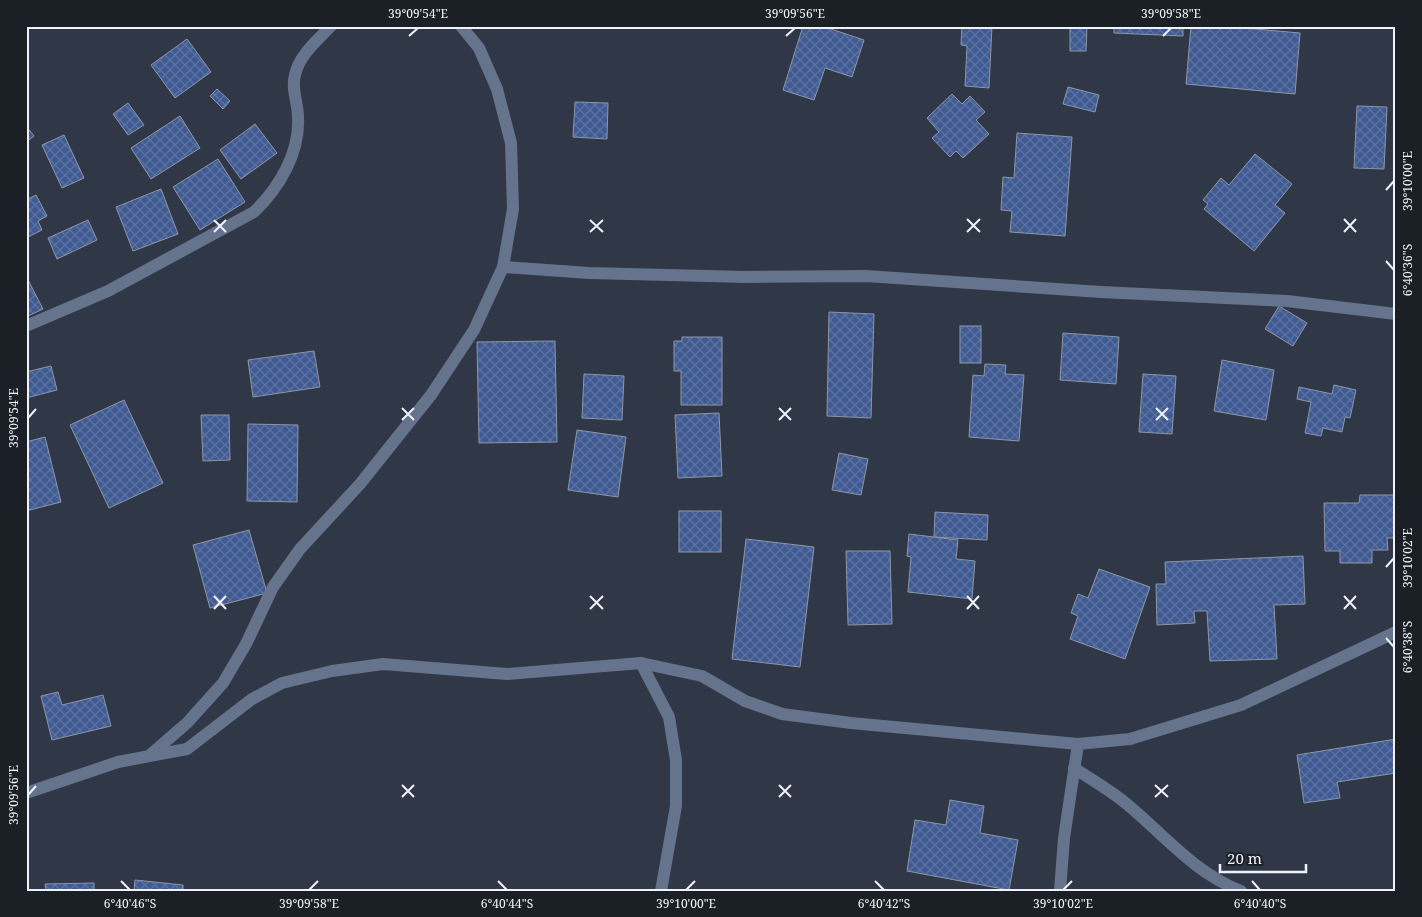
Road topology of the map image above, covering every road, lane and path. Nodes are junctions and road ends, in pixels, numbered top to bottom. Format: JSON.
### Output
{"nodes":[{"id":1,"x":331,"y":26,"type":"edge"},
{"id":2,"x":461,"y":26,"type":"edge"},
{"id":3,"x":503,"y":267,"type":"junction"},
{"id":4,"x":1396,"y":314,"type":"edge"},
{"id":5,"x":26,"y":326,"type":"edge"},
{"id":6,"x":1396,"y":632,"type":"edge"},
{"id":7,"x":641,"y":663,"type":"junction"},
{"id":8,"x":1078,"y":744,"type":"junction"},
{"id":9,"x":148,"y":757,"type":"junction"},
{"id":10,"x":1074,"y":768,"type":"junction"},
{"id":11,"x":26,"y":793,"type":"edge"},
{"id":12,"x":661,"y":891,"type":"edge"},
{"id":13,"x":1060,"y":891,"type":"edge"},
{"id":14,"x":1241,"y":891,"type":"edge"}],
"edges":[{"from":1,"to":5,"type":"street"},
{"from":2,"to":3,"type":"street"},
{"from":3,"to":4,"type":"street"},
{"from":3,"to":9,"type":"street"},
{"from":6,"to":8,"type":"street"},
{"from":7,"to":8,"type":"street"},
{"from":7,"to":9,"type":"street"},
{"from":7,"to":12,"type":"street"},
{"from":8,"to":10,"type":"street"},
{"from":9,"to":11,"type":"street"},
{"from":10,"to":13,"type":"street"},
{"from":10,"to":14,"type":"street"}]}
